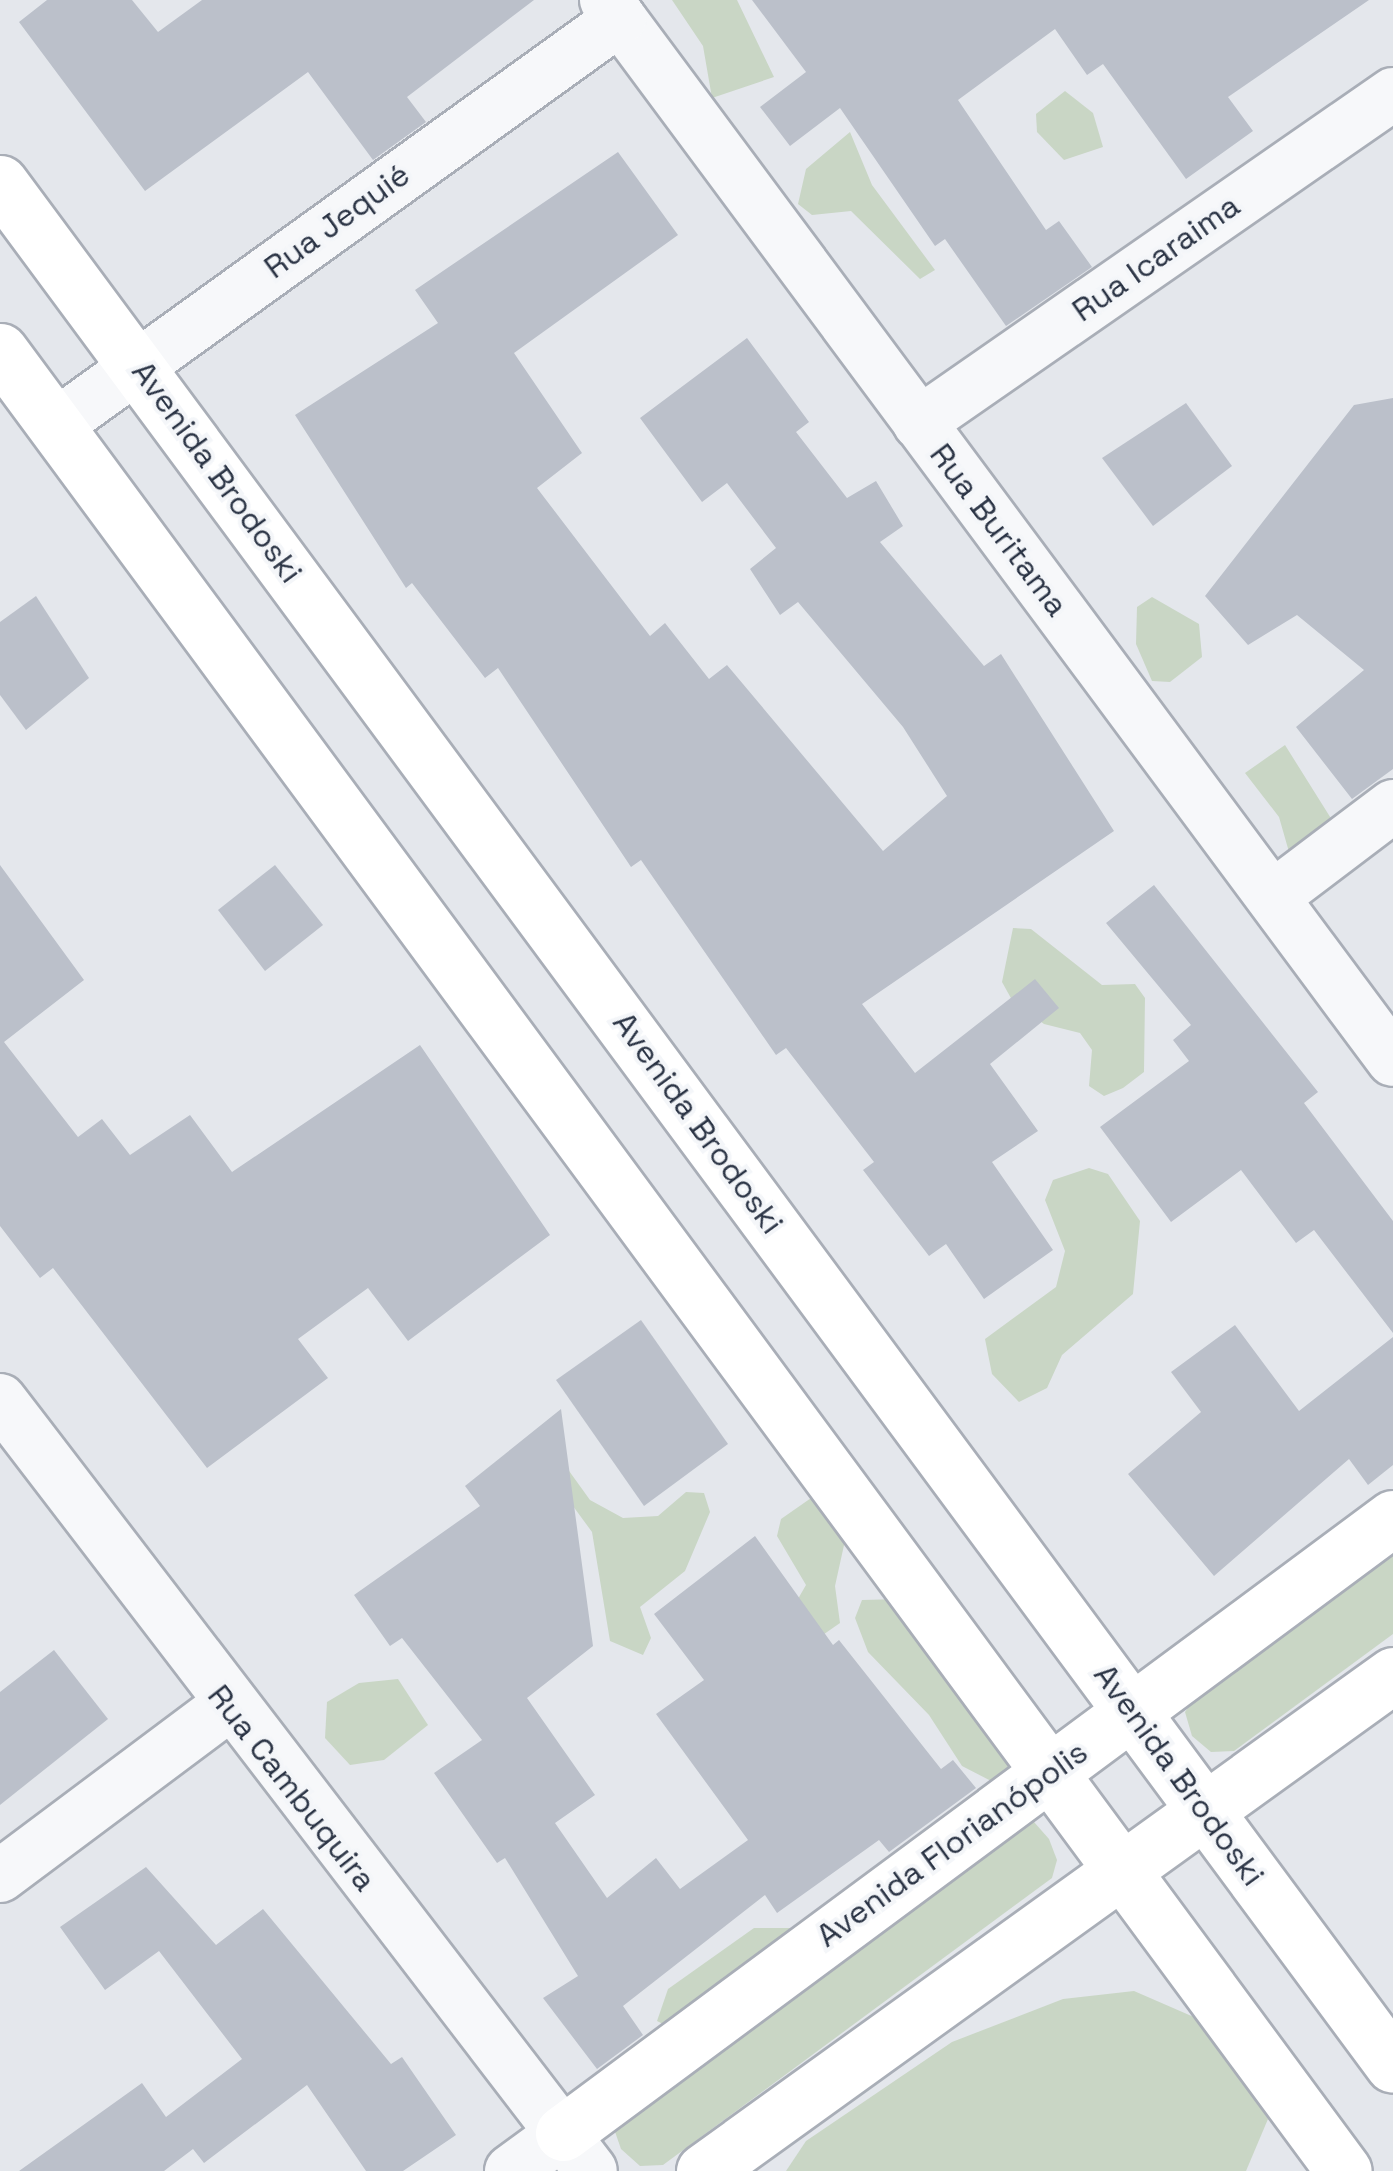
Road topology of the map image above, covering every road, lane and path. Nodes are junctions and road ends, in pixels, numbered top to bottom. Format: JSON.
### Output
{"nodes":[{"id":1,"x":613,"y":9,"type":"edge"},
{"id":2,"x":1393,"y":94,"type":"edge"},
{"id":3,"x":0,"y":183,"type":"edge"},
{"id":4,"x":0,"y":351,"type":"edge"},
{"id":5,"x":138,"y":365,"type":"junction"},
{"id":6,"x":919,"y":422,"type":"junction"},
{"id":7,"x":56,"y":425,"type":"junction"},
{"id":8,"x":1393,"y":806,"type":"edge"},
{"id":9,"x":1274,"y":896,"type":"junction"},
{"id":10,"x":1393,"y":1060,"type":"edge"},
{"id":11,"x":0,"y":1400,"type":"edge"},
{"id":12,"x":1393,"y":1518,"type":"edge"},
{"id":13,"x":1393,"y":1675,"type":"edge"},
{"id":14,"x":227,"y":1706,"type":"junction"},
{"id":15,"x":1132,"y":1712,"type":"junction"},
{"id":16,"x":1048,"y":1773,"type":"junction"},
{"id":17,"x":1206,"y":1810,"type":"junction"},
{"id":18,"x":1122,"y":1870,"type":"junction"},
{"id":19,"x":0,"y":1876,"type":"edge"},
{"id":20,"x":1393,"y":2065,"type":"edge"},
{"id":21,"x":577,"y":2152,"type":"edge"},
{"id":22,"x":511,"y":2171,"type":"edge"},
{"id":23,"x":704,"y":2171,"type":"edge"},
{"id":24,"x":1344,"y":2171,"type":"edge"}],
"edges":[{"from":1,"to":5,"type":"street","name":"Rua Jequié"},
{"from":1,"to":6,"type":"street","name":"Rua Buritama"},
{"from":2,"to":6,"type":"street","name":"Rua Icaraima"},
{"from":3,"to":5,"type":"street","name":"Avenida Brodoski"},
{"from":4,"to":7,"type":"street"},
{"from":5,"to":7,"type":"street","name":"Rua Jequié"},
{"from":5,"to":15,"type":"street","name":"Avenida Brodoski"},
{"from":6,"to":9,"type":"street","name":"Rua Buritama"},
{"from":7,"to":16,"type":"street"},
{"from":8,"to":9,"type":"street"},
{"from":9,"to":10,"type":"street","name":"Rua Buritama"},
{"from":11,"to":14,"type":"street","name":"Rua Cambuquira"},
{"from":12,"to":15,"type":"street","name":"Avenida Florianópolis"},
{"from":13,"to":17,"type":"street"},
{"from":14,"to":19,"type":"street"},
{"from":14,"to":21,"type":"street","name":"Rua Cambuquira"},
{"from":15,"to":16,"type":"street","name":"Avenida Florianópolis"},
{"from":15,"to":17,"type":"street","name":"Avenida Brodoski"},
{"from":16,"to":18,"type":"street"},
{"from":16,"to":21,"type":"street","name":"Avenida Florianópolis"},
{"from":17,"to":18,"type":"street"},
{"from":17,"to":20,"type":"street","name":"Avenida Brodoski"},
{"from":18,"to":23,"type":"street"},
{"from":18,"to":24,"type":"street"},
{"from":21,"to":22,"type":"street","name":"Avenida Florianópolis"}]}
